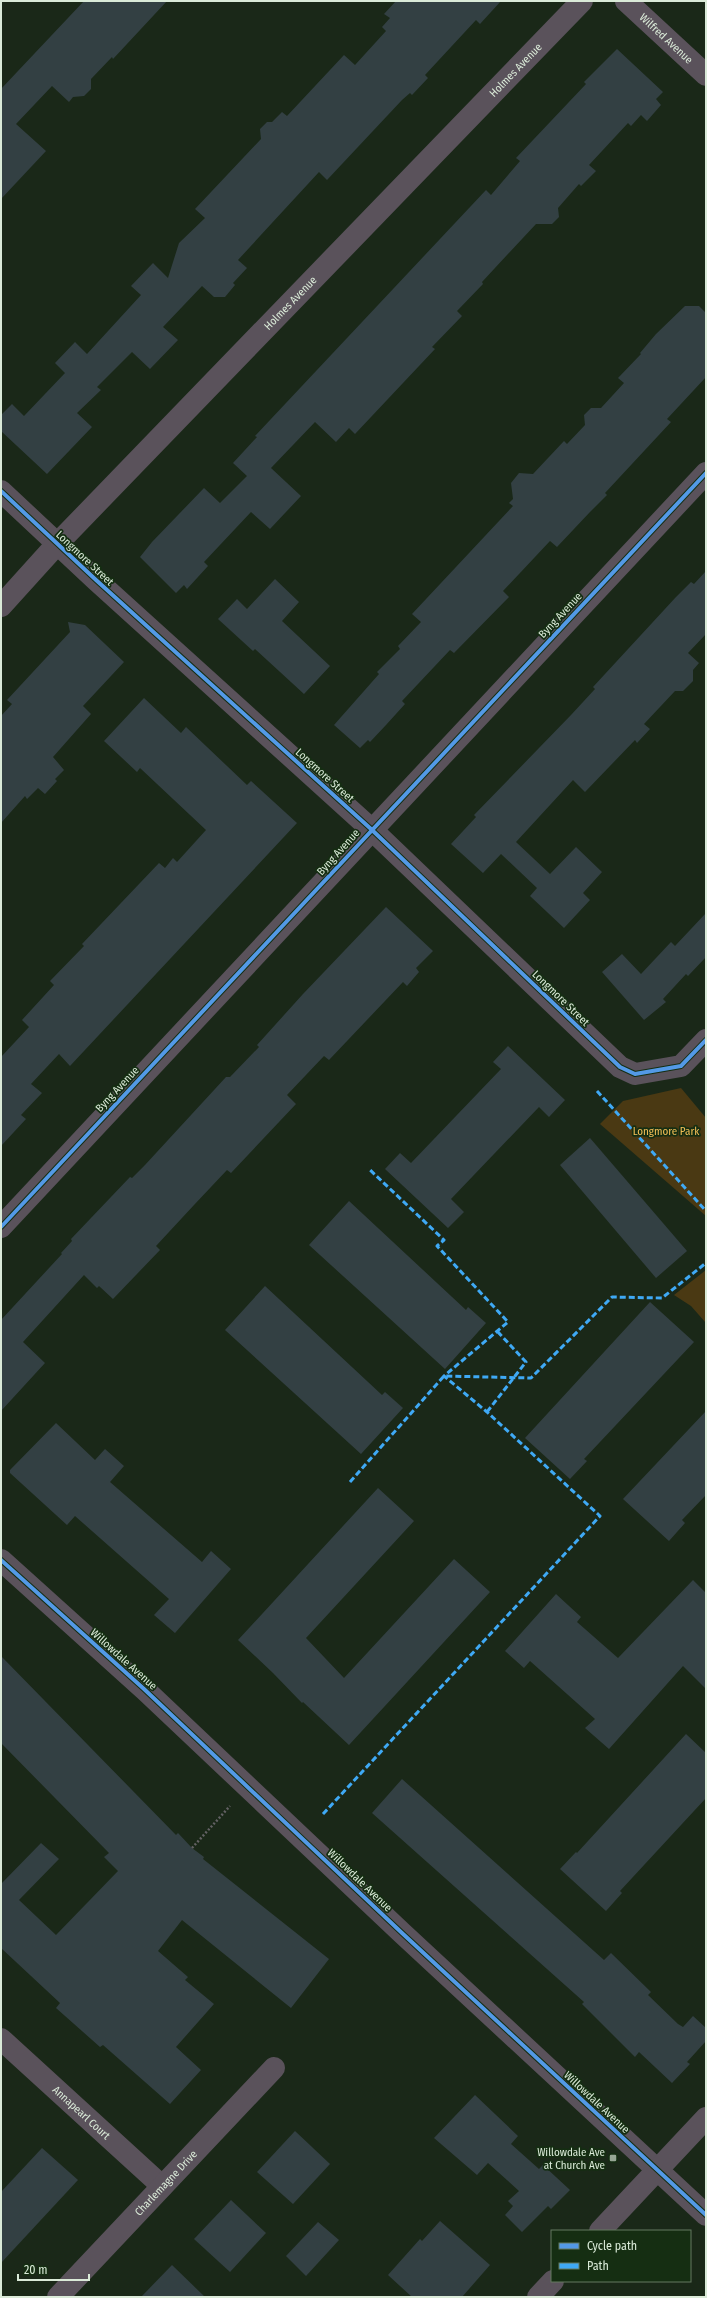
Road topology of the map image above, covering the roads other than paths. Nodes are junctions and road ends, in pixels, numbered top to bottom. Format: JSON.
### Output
{"nodes":[{"id":1,"x":582,"y":1,"type":"edge"},
{"id":2,"x":626,"y":1,"type":"edge"},
{"id":3,"x":706,"y":76,"type":"edge"},
{"id":4,"x":706,"y":473,"type":"edge"},
{"id":5,"x":1,"y":491,"type":"edge"},
{"id":6,"x":58,"y":543,"type":"junction"},
{"id":7,"x":1,"y":606,"type":"edge"},
{"id":8,"x":371,"y":829,"type":"junction"},
{"id":9,"x":706,"y":1040,"type":"edge"},
{"id":10,"x":1,"y":1226,"type":"edge"},
{"id":11,"x":1,"y":1560,"type":"edge"},
{"id":12,"x":1,"y":2039,"type":"edge"},
{"id":13,"x":274,"y":2068,"type":"dead end"},
{"id":14,"x":706,"y":2118,"type":"edge"},
{"id":15,"x":657,"y":2170,"type":"junction"},
{"id":16,"x":162,"y":2186,"type":"junction"},
{"id":17,"x":706,"y":2215,"type":"edge"},
{"id":18,"x":601,"y":2230,"type":"edge"},
{"id":19,"x":552,"y":2282,"type":"edge"},
{"id":20,"x":58,"y":2297,"type":"edge"},
{"id":21,"x":538,"y":2297,"type":"edge"}],
"edges":[{"from":1,"to":6,"type":"street","name":"Holmes Avenue"},
{"from":2,"to":3,"type":"street","name":"Wilfred Avenue"},
{"from":4,"to":8,"type":"street","name":"Byng Avenue"},
{"from":5,"to":6,"type":"street","name":"Longmore Street"},
{"from":6,"to":7,"type":"street","name":"Holmes Avenue"},
{"from":6,"to":8,"type":"street","name":"Longmore Street"},
{"from":8,"to":9,"type":"street","name":"Longmore Street"},
{"from":8,"to":10,"type":"street","name":"Byng Avenue"},
{"from":11,"to":15,"type":"street","name":"Willowdale Avenue"},
{"from":12,"to":16,"type":"street","name":"Annapearl Court"},
{"from":13,"to":16,"type":"street","name":"Charlemagne Drive"},
{"from":14,"to":15,"type":"street"},
{"from":15,"to":17,"type":"street","name":"Willowdale Avenue"},
{"from":15,"to":18,"type":"street"},
{"from":16,"to":20,"type":"street","name":"Charlemagne Drive"},
{"from":19,"to":21,"type":"street"}]}
